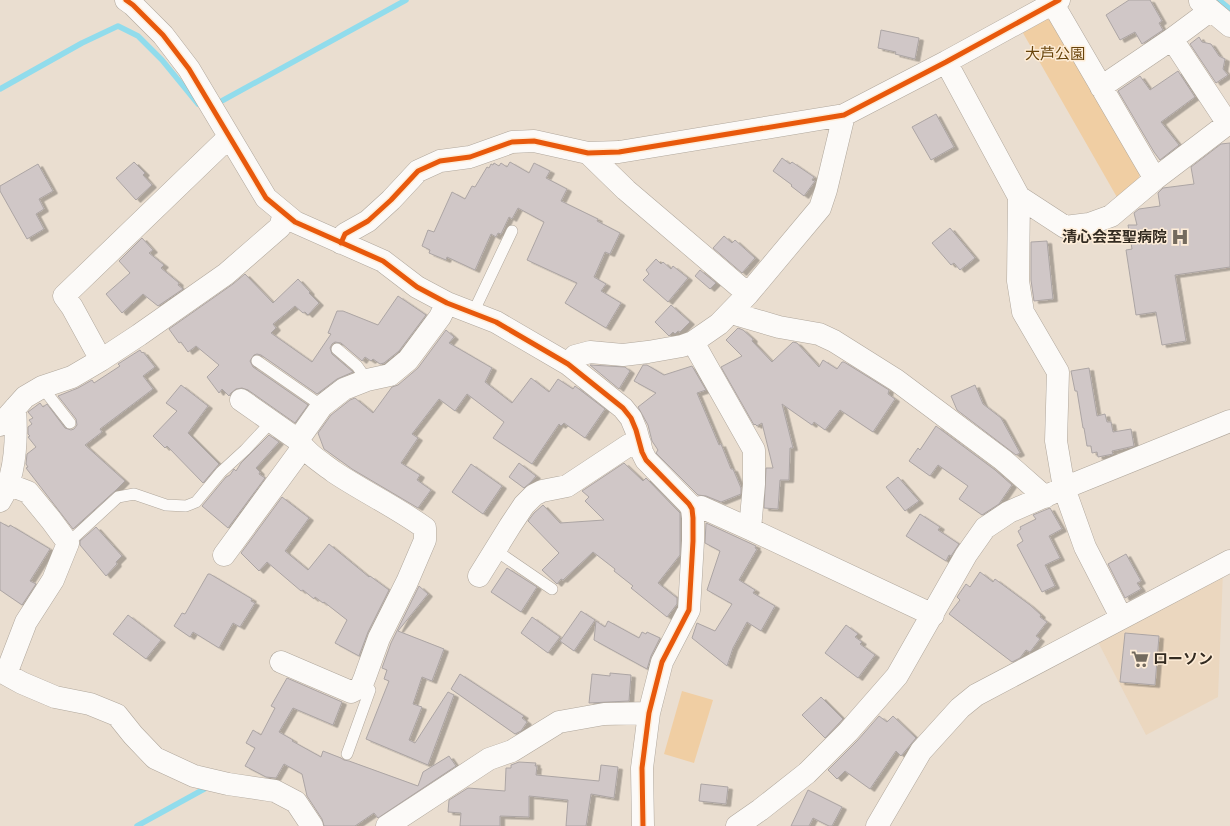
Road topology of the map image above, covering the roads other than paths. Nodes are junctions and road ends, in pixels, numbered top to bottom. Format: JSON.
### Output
{"nodes":[{"id":1,"x":126,"y":0,"type":"edge"},
{"id":2,"x":1056,"y":2,"type":"edge"},
{"id":3,"x":1205,"y":5,"type":"edge"},
{"id":4,"x":1230,"y":26,"type":"edge"},
{"id":5,"x":1172,"y":39,"type":"junction"},
{"id":6,"x":946,"y":62,"type":"junction"},
{"id":7,"x":1101,"y":87,"type":"junction"},
{"id":8,"x":844,"y":115,"type":"junction"},
{"id":9,"x":1229,"y":123,"type":"edge"},
{"id":10,"x":229,"y":137,"type":"junction"},
{"id":11,"x":588,"y":153,"type":"junction"},
{"id":12,"x":1155,"y":179,"type":"junction"},
{"id":13,"x":1019,"y":197,"type":"junction"},
{"id":14,"x":284,"y":214,"type":"junction"},
{"id":15,"x":512,"y":231,"type":"dead end"},
{"id":16,"x":341,"y":243,"type":"junction"},
{"id":17,"x":748,"y":294,"type":"junction"},
{"id":18,"x":447,"y":303,"type":"junction"},
{"id":19,"x":733,"y":310,"type":"junction"},
{"id":20,"x":473,"y":313,"type":"junction"},
{"id":21,"x":693,"y":342,"type":"junction"},
{"id":22,"x":337,"y":349,"type":"dead end"},
{"id":23,"x":101,"y":360,"type":"junction"},
{"id":24,"x":257,"y":361,"type":"dead end"},
{"id":25,"x":568,"y":364,"type":"junction"},
{"id":26,"x":367,"y":380,"type":"junction"},
{"id":27,"x":42,"y":387,"type":"junction"},
{"id":28,"x":241,"y":400,"type":"dead end"},
{"id":29,"x":322,"y":406,"type":"junction"},
{"id":30,"x":15,"y":408,"type":"junction"},
{"id":31,"x":272,"y":421,"type":"junction"},
{"id":32,"x":1230,"y":421,"type":"edge"},
{"id":33,"x":70,"y":423,"type":"dead end"},
{"id":34,"x":0,"y":425,"type":"edge"},
{"id":35,"x":300,"y":443,"type":"junction"},
{"id":36,"x":640,"y":443,"type":"junction"},
{"id":37,"x":4,"y":492,"type":"edge"},
{"id":38,"x":1054,"y":492,"type":"junction"},
{"id":39,"x":692,"y":509,"type":"junction"},
{"id":40,"x":750,"y":529,"type":"junction"},
{"id":41,"x":68,"y":543,"type":"junction"},
{"id":42,"x":494,"y":550,"type":"junction"},
{"id":43,"x":224,"y":555,"type":"dead end"},
{"id":44,"x":1230,"y":560,"type":"edge"},
{"id":45,"x":479,"y":576,"type":"dead end"},
{"id":46,"x":552,"y":589,"type":"dead end"},
{"id":47,"x":933,"y":615,"type":"junction"},
{"id":48,"x":1122,"y":617,"type":"junction"},
{"id":49,"x":281,"y":662,"type":"dead end"},
{"id":50,"x":3,"y":672,"type":"edge"},
{"id":51,"x":361,"y":687,"type":"junction"},
{"id":52,"x":649,"y":713,"type":"junction"},
{"id":53,"x":347,"y":754,"type":"dead end"},
{"id":54,"x":312,"y":826,"type":"edge"},
{"id":55,"x":387,"y":826,"type":"edge"},
{"id":56,"x":643,"y":826,"type":"edge"},
{"id":57,"x":737,"y":826,"type":"edge"},
{"id":58,"x":878,"y":826,"type":"edge"}],
"edges":[{"from":1,"to":10,"type":"street"},
{"from":2,"to":6,"type":"street"},
{"from":2,"to":7,"type":"street"},
{"from":3,"to":4,"type":"street"},
{"from":3,"to":5,"type":"street"},
{"from":5,"to":7,"type":"street"},
{"from":5,"to":9,"type":"street"},
{"from":6,"to":8,"type":"street"},
{"from":6,"to":13,"type":"street"},
{"from":7,"to":12,"type":"street"},
{"from":8,"to":11,"type":"street"},
{"from":8,"to":17,"type":"street"},
{"from":9,"to":12,"type":"street"},
{"from":10,"to":14,"type":"street"},
{"from":10,"to":23,"type":"street"},
{"from":11,"to":16,"type":"street"},
{"from":11,"to":17,"type":"street"},
{"from":12,"to":13,"type":"street"},
{"from":13,"to":38,"type":"street"},
{"from":14,"to":16,"type":"street"},
{"from":14,"to":23,"type":"street"},
{"from":15,"to":20,"type":"lane"},
{"from":16,"to":18,"type":"street"},
{"from":17,"to":19,"type":"street"},
{"from":18,"to":20,"type":"street"},
{"from":18,"to":26,"type":"street"},
{"from":19,"to":21,"type":"street"},
{"from":19,"to":38,"type":"street"},
{"from":20,"to":25,"type":"street"},
{"from":21,"to":25,"type":"street"},
{"from":21,"to":40,"type":"street"},
{"from":22,"to":26,"type":"lane"},
{"from":23,"to":27,"type":"street"},
{"from":24,"to":29,"type":"lane"},
{"from":25,"to":36,"type":"street"},
{"from":26,"to":29,"type":"street"},
{"from":27,"to":30,"type":"street"},
{"from":27,"to":33,"type":"lane"},
{"from":28,"to":31,"type":"street"},
{"from":29,"to":35,"type":"street"},
{"from":30,"to":34,"type":"street"},
{"from":30,"to":37,"type":"street"},
{"from":31,"to":35,"type":"street"},
{"from":31,"to":41,"type":"lane"},
{"from":32,"to":38,"type":"street"},
{"from":35,"to":43,"type":"street"},
{"from":35,"to":51,"type":"street"},
{"from":36,"to":39,"type":"street"},
{"from":36,"to":42,"type":"street"},
{"from":37,"to":41,"type":"street"},
{"from":38,"to":47,"type":"street"},
{"from":38,"to":48,"type":"street"},
{"from":39,"to":40,"type":"street"},
{"from":39,"to":52,"type":"street"},
{"from":40,"to":47,"type":"street"},
{"from":41,"to":50,"type":"street"},
{"from":42,"to":45,"type":"street"},
{"from":42,"to":46,"type":"lane"},
{"from":44,"to":48,"type":"street"},
{"from":47,"to":57,"type":"street"},
{"from":48,"to":58,"type":"street"},
{"from":49,"to":51,"type":"street"},
{"from":50,"to":54,"type":"street"},
{"from":51,"to":53,"type":"lane"},
{"from":52,"to":55,"type":"street"},
{"from":52,"to":56,"type":"street"}]}
